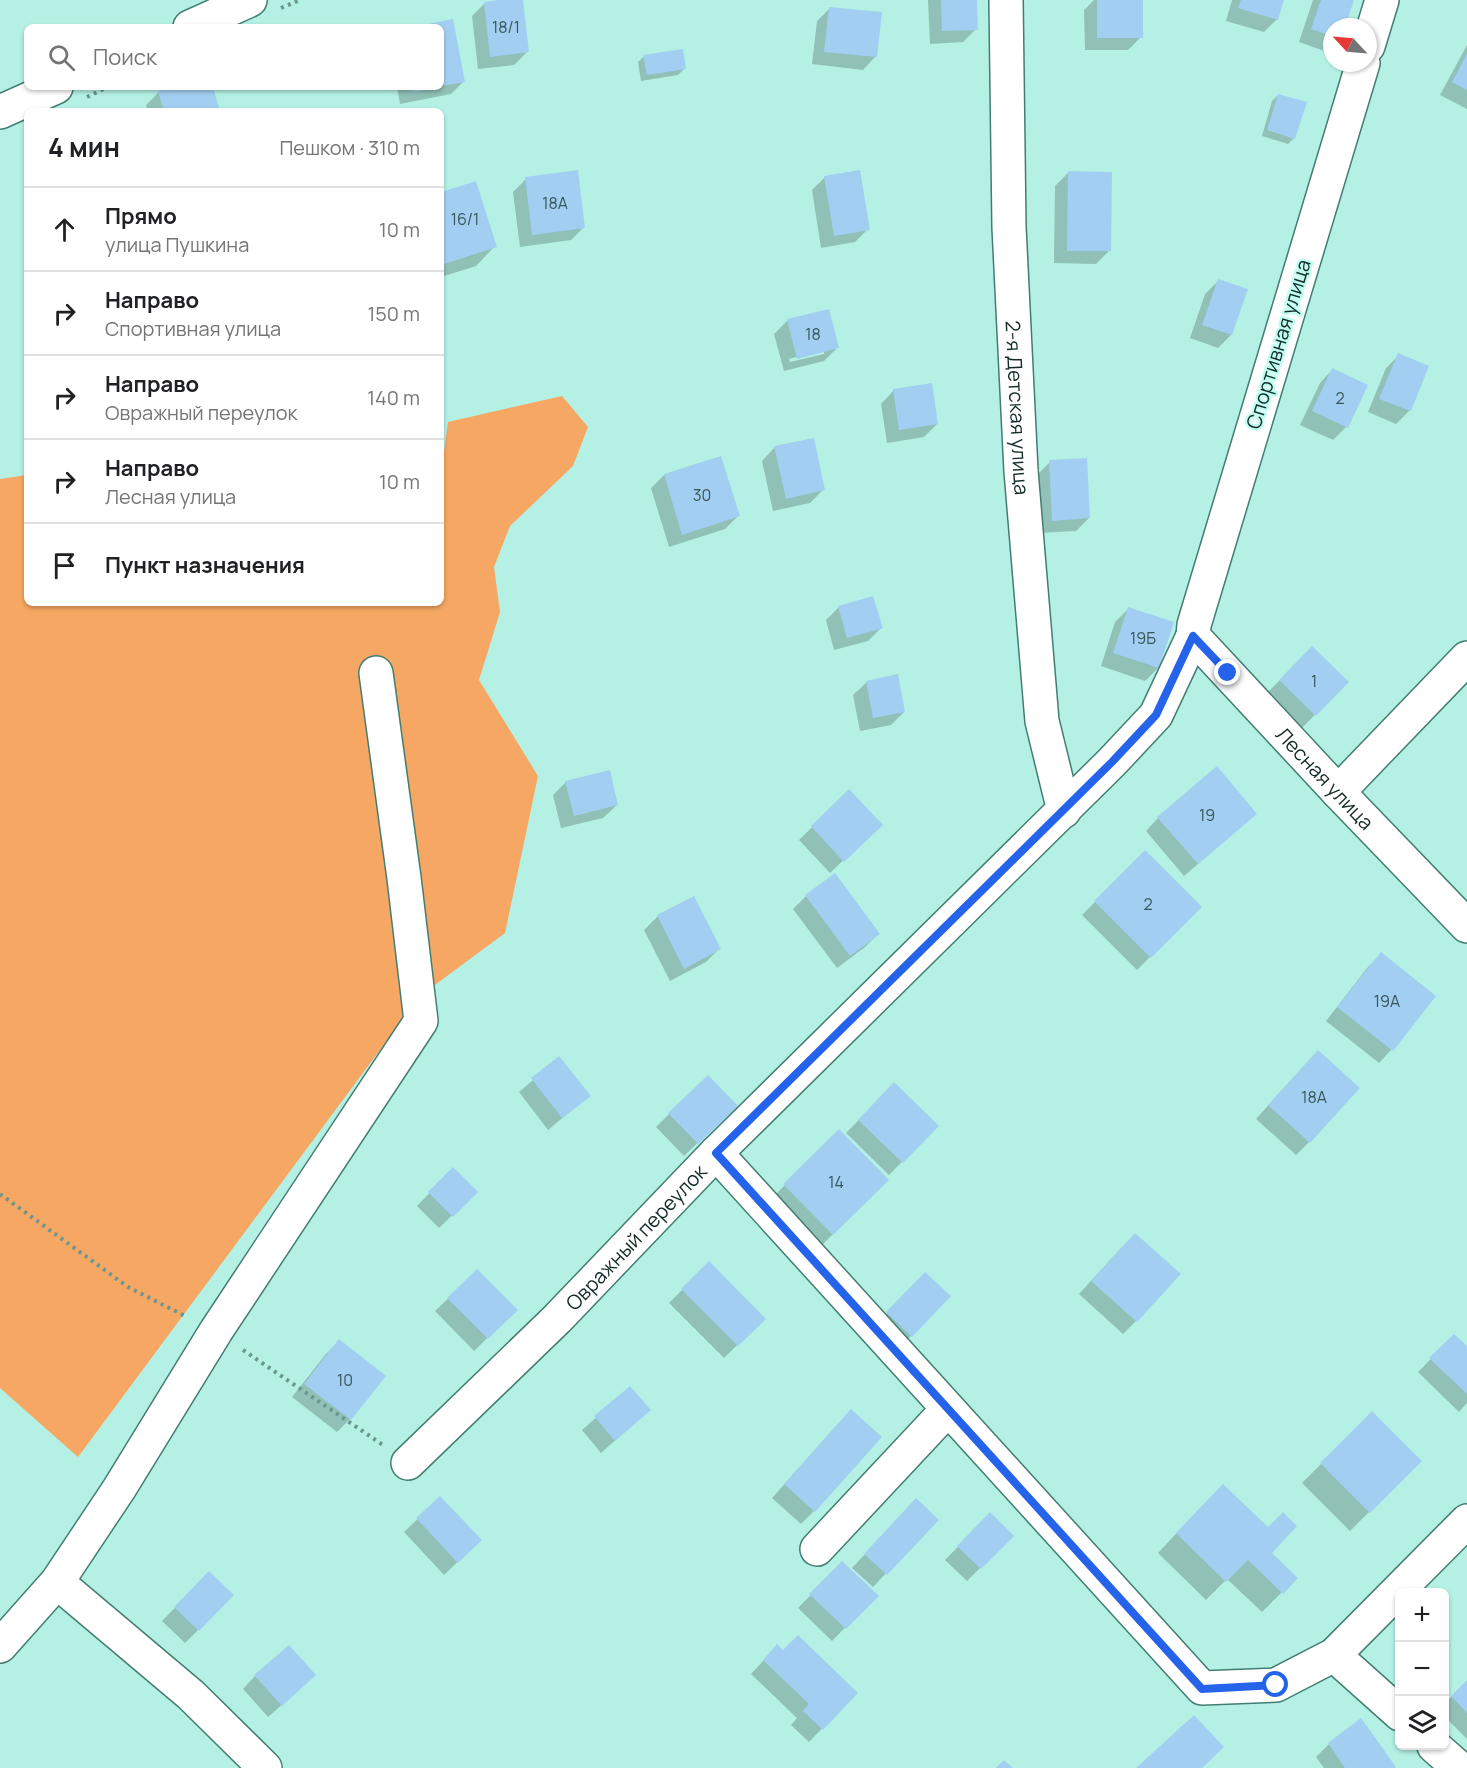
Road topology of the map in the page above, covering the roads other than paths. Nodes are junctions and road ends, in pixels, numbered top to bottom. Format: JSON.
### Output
{"nodes":[{"id":1,"x":250,"y":0,"type":"edge"},
{"id":2,"x":1006,"y":0,"type":"edge"},
{"id":3,"x":1382,"y":0,"type":"edge"},
{"id":4,"x":1377,"y":18,"type":"edge"},
{"id":5,"x":197,"y":24,"type":"edge"},
{"id":6,"x":1360,"y":72,"type":"edge"},
{"id":7,"x":49,"y":90,"type":"edge"},
{"id":8,"x":0,"y":112,"type":"edge"},
{"id":9,"x":1193,"y":630,"type":"junction"},
{"id":10,"x":1467,"y":658,"type":"edge"},
{"id":11,"x":376,"y":673,"type":"dead end"},
{"id":12,"x":1338,"y":792,"type":"junction"},
{"id":13,"x":1064,"y":811,"type":"junction"},
{"id":14,"x":1467,"y":926,"type":"edge"},
{"id":15,"x":716,"y":1153,"type":"junction"},
{"id":16,"x":948,"y":1408,"type":"junction"},
{"id":17,"x":408,"y":1463,"type":"dead end"},
{"id":18,"x":1467,"y":1521,"type":"edge"},
{"id":19,"x":817,"y":1549,"type":"dead end"},
{"id":20,"x":57,"y":1582,"type":"junction"},
{"id":21,"x":0,"y":1646,"type":"edge"},
{"id":22,"x":1334,"y":1654,"type":"junction"},
{"id":23,"x":1395,"y":1709,"type":"edge"},
{"id":24,"x":1439,"y":1750,"type":"edge"},
{"id":25,"x":265,"y":1768,"type":"edge"},
{"id":26,"x":1459,"y":1768,"type":"edge"}],
"edges":[{"from":1,"to":5,"type":"street"},
{"from":2,"to":13,"type":"street","name":"2-я Детская улица"},
{"from":3,"to":4,"type":"street"},
{"from":6,"to":9,"type":"street","name":"Спортивная улица"},
{"from":7,"to":8,"type":"street"},
{"from":9,"to":12,"type":"street","name":"Лесная улица"},
{"from":9,"to":13,"type":"street","name":"Овражный переулок"},
{"from":10,"to":12,"type":"street"},
{"from":11,"to":20,"type":"street"},
{"from":12,"to":14,"type":"street","name":"Лесная улица"},
{"from":13,"to":15,"type":"street","name":"Овражный переулок"},
{"from":15,"to":16,"type":"street"},
{"from":15,"to":17,"type":"street","name":"Овражный переулок"},
{"from":16,"to":19,"type":"street"},
{"from":16,"to":22,"type":"street"},
{"from":18,"to":22,"type":"street"},
{"from":20,"to":21,"type":"street"},
{"from":20,"to":25,"type":"street"},
{"from":22,"to":23,"type":"street"},
{"from":24,"to":26,"type":"street"}]}
